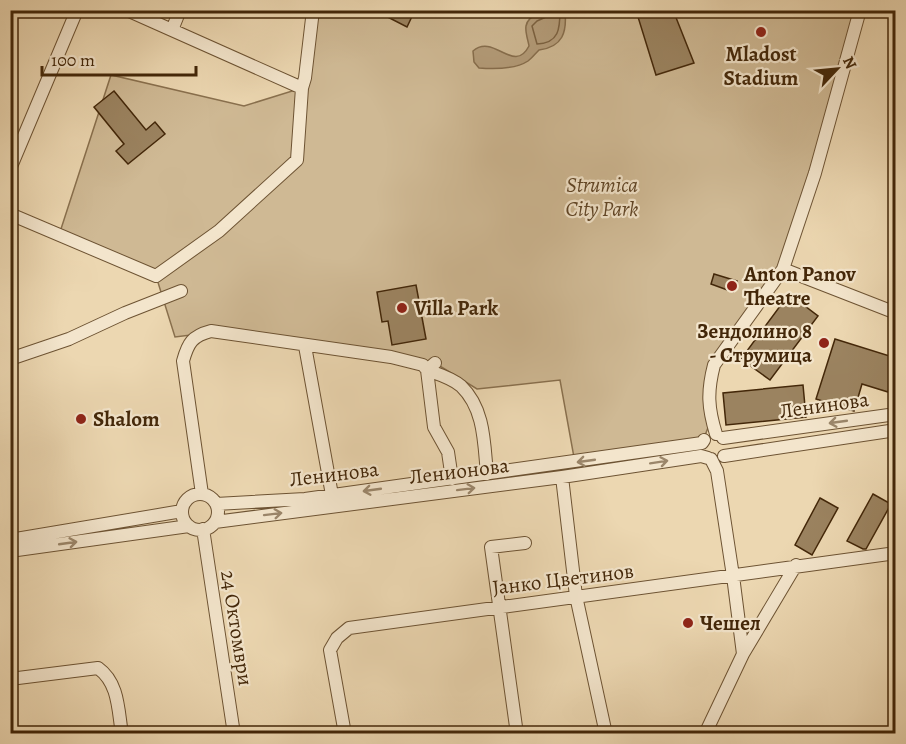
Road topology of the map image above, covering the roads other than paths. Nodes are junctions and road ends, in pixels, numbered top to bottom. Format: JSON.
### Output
{"nodes":[{"id":1,"x":77,"y":10,"type":"edge"},
{"id":2,"x":127,"y":10,"type":"edge"},
{"id":3,"x":180,"y":10,"type":"edge"},
{"id":4,"x":313,"y":10,"type":"edge"},
{"id":5,"x":860,"y":10,"type":"edge"},
{"id":6,"x":172,"y":30,"type":"junction"},
{"id":7,"x":302,"y":88,"type":"junction"},
{"id":8,"x":10,"y":169,"type":"edge"},
{"id":9,"x":10,"y":214,"type":"edge"},
{"id":10,"x":783,"y":269,"type":"junction"},
{"id":11,"x":181,"y":291,"type":"dead end"},
{"id":12,"x":896,"y":313,"type":"edge"},
{"id":13,"x":305,"y":346,"type":"junction"},
{"id":14,"x":10,"y":359,"type":"edge"},
{"id":15,"x":431,"y":367,"type":"junction"},
{"id":16,"x":896,"y":414,"type":"edge"},
{"id":17,"x":896,"y":430,"type":"edge"},
{"id":18,"x":712,"y":437,"type":"junction"},
{"id":19,"x":716,"y":458,"type":"junction"},
{"id":20,"x":487,"y":474,"type":"junction"},
{"id":21,"x":562,"y":477,"type":"junction"},
{"id":22,"x":452,"y":479,"type":"junction"},
{"id":23,"x":202,"y":494,"type":"junction"},
{"id":24,"x":332,"y":495,"type":"junction"},
{"id":25,"x":216,"y":504,"type":"junction"},
{"id":26,"x":182,"y":511,"type":"junction"},
{"id":27,"x":215,"y":522,"type":"junction"},
{"id":28,"x":189,"y":526,"type":"junction"},
{"id":29,"x":203,"y":529,"type":"junction"},
{"id":30,"x":10,"y":540,"type":"edge"},
{"id":31,"x":525,"y":543,"type":"dead end"},
{"id":32,"x":10,"y":551,"type":"edge"},
{"id":33,"x":896,"y":553,"type":"edge"},
{"id":34,"x":796,"y":565,"type":"junction"},
{"id":35,"x":733,"y":576,"type":"junction"},
{"id":36,"x":576,"y":596,"type":"junction"},
{"id":37,"x":500,"y":606,"type":"junction"},
{"id":38,"x":743,"y":654,"type":"junction"},
{"id":39,"x":10,"y":679,"type":"edge"},
{"id":40,"x":122,"y":734,"type":"edge"},
{"id":41,"x":234,"y":734,"type":"edge"},
{"id":42,"x":345,"y":734,"type":"edge"},
{"id":43,"x":517,"y":734,"type":"edge"},
{"id":44,"x":606,"y":734,"type":"edge"},
{"id":45,"x":705,"y":734,"type":"edge"}],
"edges":[{"from":1,"to":8,"type":"street"},
{"from":2,"to":6,"type":"street"},
{"from":3,"to":6,"type":"street"},
{"from":4,"to":7,"type":"street"},
{"from":5,"to":10,"type":"street"},
{"from":6,"to":7,"type":"street"},
{"from":7,"to":9,"type":"street"},
{"from":10,"to":12,"type":"street"},
{"from":10,"to":18,"type":"street"},
{"from":11,"to":14,"type":"street"},
{"from":13,"to":15,"type":"street"},
{"from":13,"to":23,"type":"street"},
{"from":13,"to":24,"type":"street"},
{"from":15,"to":20,"type":"street"},
{"from":15,"to":22,"type":"street"},
{"from":16,"to":18,"type":"street","name":"Ленинова","one_way":true},
{"from":17,"to":19,"type":"street","name":"Ленинова"},
{"from":18,"to":19,"type":"street"},
{"from":18,"to":19,"type":"street"},
{"from":18,"to":20,"type":"street","name":"Ленинова","one_way":true},
{"from":21,"to":19,"type":"street","name":"Ленионова","one_way":true},
{"from":19,"to":35,"type":"street"},
{"from":20,"to":22,"type":"street","name":"Ленинова"},
{"from":27,"to":21,"type":"street","name":"Ленионова","one_way":true},
{"from":21,"to":36,"type":"street"},
{"from":22,"to":24,"type":"street","name":"Ленинова","one_way":true},
{"from":23,"to":25,"type":"street"},
{"from":23,"to":26,"type":"street"},
{"from":24,"to":25,"type":"street","name":"Ленинова"},
{"from":25,"to":27,"type":"street"},
{"from":26,"to":28,"type":"street"},
{"from":26,"to":30,"type":"street"},
{"from":27,"to":29,"type":"street"},
{"from":28,"to":29,"type":"street"},
{"from":32,"to":28,"type":"street","one_way":true},
{"from":29,"to":41,"type":"street","name":"24 Октомври"},
{"from":31,"to":37,"type":"street"},
{"from":33,"to":34,"type":"street","name":"Јанко Цветинов"},
{"from":34,"to":35,"type":"street","name":"Јанко Цветинов"},
{"from":34,"to":38,"type":"street"},
{"from":35,"to":36,"type":"street","name":"Јанко Цветинов"},
{"from":35,"to":38,"type":"street"},
{"from":36,"to":37,"type":"street","name":"Јанко Цветинов"},
{"from":36,"to":44,"type":"street"},
{"from":37,"to":42,"type":"street","name":"Јанко Цветинов"},
{"from":37,"to":43,"type":"street"},
{"from":38,"to":45,"type":"street"},
{"from":39,"to":40,"type":"street"}]}
